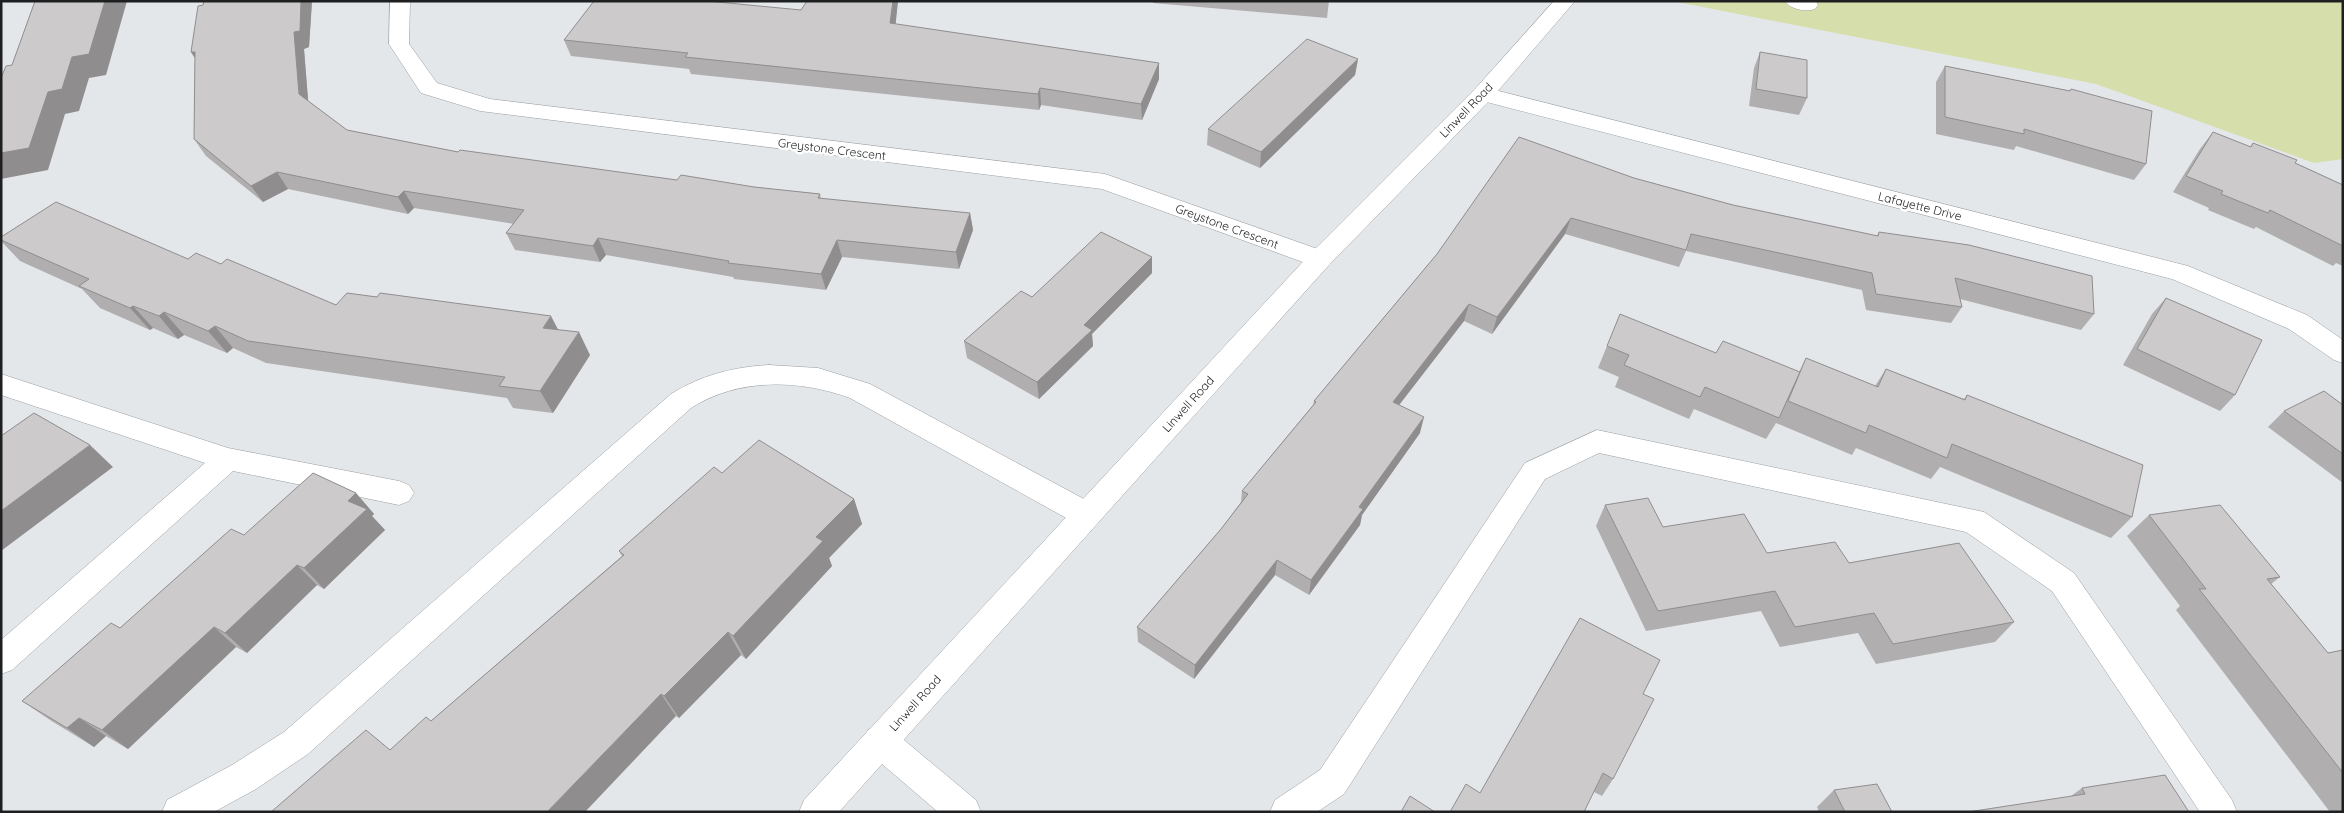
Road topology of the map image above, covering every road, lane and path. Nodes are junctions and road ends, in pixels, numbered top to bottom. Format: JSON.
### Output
{"nodes":[{"id":1,"x":400,"y":1,"type":"edge"},
{"id":2,"x":1565,"y":1,"type":"edge"},
{"id":3,"x":1483,"y":94,"type":"junction"},
{"id":4,"x":1320,"y":259,"type":"junction"},
{"id":5,"x":2343,"y":353,"type":"edge"},
{"id":6,"x":1,"y":384,"type":"edge"},
{"id":7,"x":228,"y":460,"type":"junction"},
{"id":8,"x":399,"y":493,"type":"dead end"},
{"id":9,"x":1087,"y":515,"type":"junction"},
{"id":10,"x":1,"y":660,"type":"edge"},
{"id":11,"x":880,"y":741,"type":"junction"},
{"id":12,"x":180,"y":812,"type":"edge"},
{"id":13,"x":816,"y":812,"type":"edge"},
{"id":14,"x":964,"y":812,"type":"edge"},
{"id":15,"x":1287,"y":812,"type":"edge"},
{"id":16,"x":2220,"y":812,"type":"edge"}],
"edges":[{"from":1,"to":4,"type":"street","name":"Greystone Crescent"},
{"from":2,"to":3,"type":"street","name":"Linwell Road"},
{"from":3,"to":4,"type":"street","name":"Linwell Road"},
{"from":3,"to":5,"type":"street","name":"Lafayette Drive"},
{"from":4,"to":9,"type":"street","name":"Linwell Road"},
{"from":6,"to":7,"type":"street"},
{"from":7,"to":8,"type":"street"},
{"from":7,"to":10,"type":"street"},
{"from":9,"to":11,"type":"street","name":"Linwell Road"},
{"from":9,"to":12,"type":"street"},
{"from":11,"to":13,"type":"street","name":"Linwell Road"},
{"from":11,"to":14,"type":"street"},
{"from":15,"to":16,"type":"street"}]}
